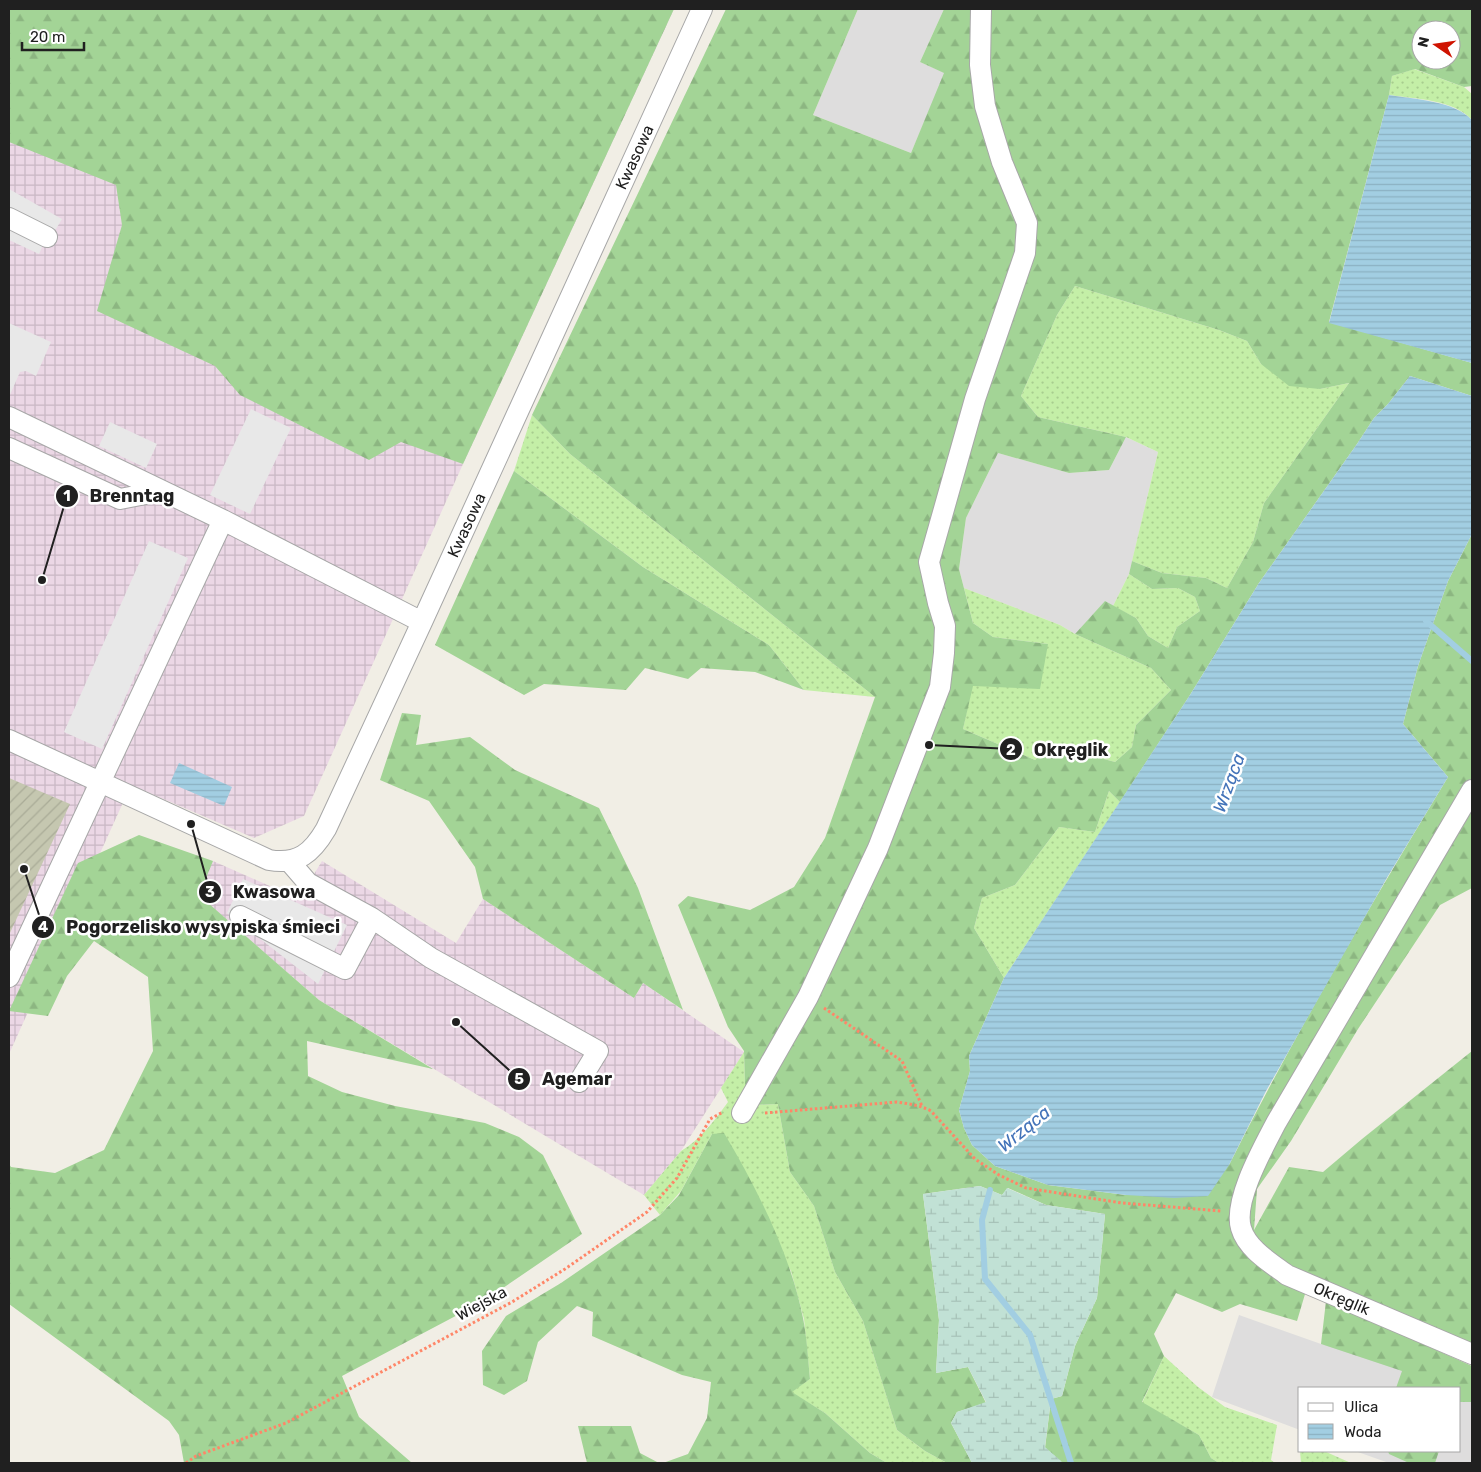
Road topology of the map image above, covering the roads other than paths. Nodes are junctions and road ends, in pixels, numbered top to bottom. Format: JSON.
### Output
{"nodes":[{"id":1,"x":702,"y":9,"type":"edge"},
{"id":2,"x":981,"y":9,"type":"edge"},
{"id":3,"x":9,"y":218,"type":"edge"},
{"id":4,"x":47,"y":237,"type":"dead end"},
{"id":5,"x":9,"y":417,"type":"edge"},
{"id":6,"x":9,"y":448,"type":"edge"},
{"id":7,"x":161,"y":491,"type":"junction"},
{"id":8,"x":223,"y":520,"type":"junction"},
{"id":9,"x":422,"y":622,"type":"junction"},
{"id":10,"x":9,"y":740,"type":"edge"},
{"id":11,"x":101,"y":782,"type":"junction"},
{"id":12,"x":1472,"y":790,"type":"edge"},
{"id":13,"x":289,"y":862,"type":"junction"},
{"id":14,"x":240,"y":916,"type":"dead end"},
{"id":15,"x":372,"y":918,"type":"junction"},
{"id":16,"x":11,"y":966,"type":"edge"},
{"id":17,"x":579,"y":1082,"type":"dead end"},
{"id":18,"x":742,"y":1113,"type":"road end"},
{"id":19,"x":1472,"y":1354,"type":"edge"}],
"edges":[{"from":1,"to":9,"type":"street","name":"Kwasowa"},
{"from":2,"to":18,"type":"street"},
{"from":3,"to":4,"type":"street"},
{"from":5,"to":7,"type":"street"},
{"from":6,"to":7,"type":"street"},
{"from":7,"to":8,"type":"street"},
{"from":8,"to":9,"type":"street"},
{"from":8,"to":11,"type":"street"},
{"from":9,"to":13,"type":"street","name":"Kwasowa"},
{"from":10,"to":11,"type":"street"},
{"from":11,"to":13,"type":"street"},
{"from":11,"to":16,"type":"street"},
{"from":12,"to":19,"type":"street","name":"Okręglik"},
{"from":13,"to":15,"type":"street"},
{"from":14,"to":15,"type":"street"},
{"from":15,"to":17,"type":"street"}]}
